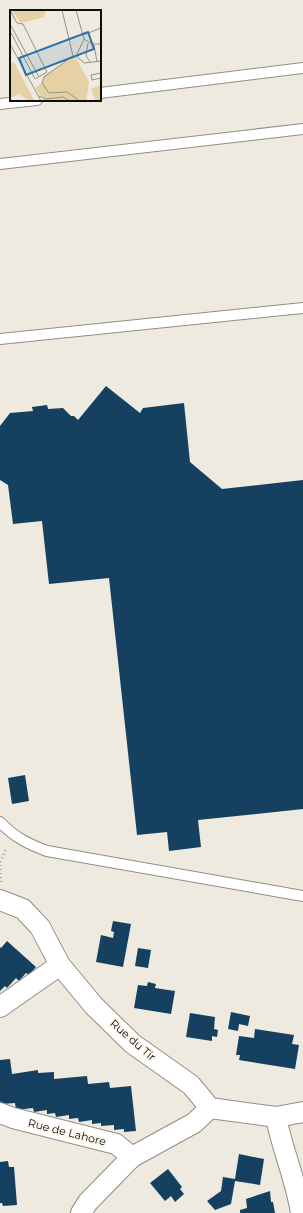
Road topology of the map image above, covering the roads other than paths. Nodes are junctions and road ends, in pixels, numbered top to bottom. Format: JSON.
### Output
{"nodes":[{"id":1,"x":303,"y":68,"type":"edge"},
{"id":2,"x":101,"y":93,"type":"edge"},
{"id":3,"x":28,"y":101,"type":"edge"},
{"id":4,"x":0,"y":104,"type":"edge"},
{"id":5,"x":303,"y":129,"type":"edge"},
{"id":6,"x":0,"y":164,"type":"edge"},
{"id":7,"x":303,"y":308,"type":"edge"},
{"id":8,"x":0,"y":339,"type":"edge"},
{"id":9,"x":0,"y":822,"type":"edge"},
{"id":10,"x":303,"y":896,"type":"edge"},
{"id":11,"x":1,"y":900,"type":"edge"},
{"id":12,"x":60,"y":965,"type":"junction"},
{"id":13,"x":0,"y":1007,"type":"edge"},
{"id":14,"x":210,"y":1108,"type":"junction"},
{"id":15,"x":303,"y":1112,"type":"edge"},
{"id":16,"x":0,"y":1113,"type":"edge"},
{"id":17,"x":276,"y":1117,"type":"junction"},
{"id":18,"x":132,"y":1157,"type":"junction"},
{"id":19,"x":81,"y":1213,"type":"edge"},
{"id":20,"x":301,"y":1213,"type":"edge"}],
"edges":[{"from":1,"to":2,"type":"lane"},
{"from":3,"to":4,"type":"lane"},
{"from":5,"to":6,"type":"lane"},
{"from":7,"to":8,"type":"lane"},
{"from":9,"to":10,"type":"lane"},
{"from":11,"to":12,"type":"street","name":"Rue du Tir"},
{"from":12,"to":13,"type":"street"},
{"from":12,"to":14,"type":"street","name":"Rue du Tir"},
{"from":14,"to":17,"type":"street"},
{"from":14,"to":18,"type":"street"},
{"from":15,"to":17,"type":"street"},
{"from":16,"to":18,"type":"street","name":"Rue de Lahore"},
{"from":17,"to":20,"type":"street"},
{"from":18,"to":19,"type":"street"}]}
